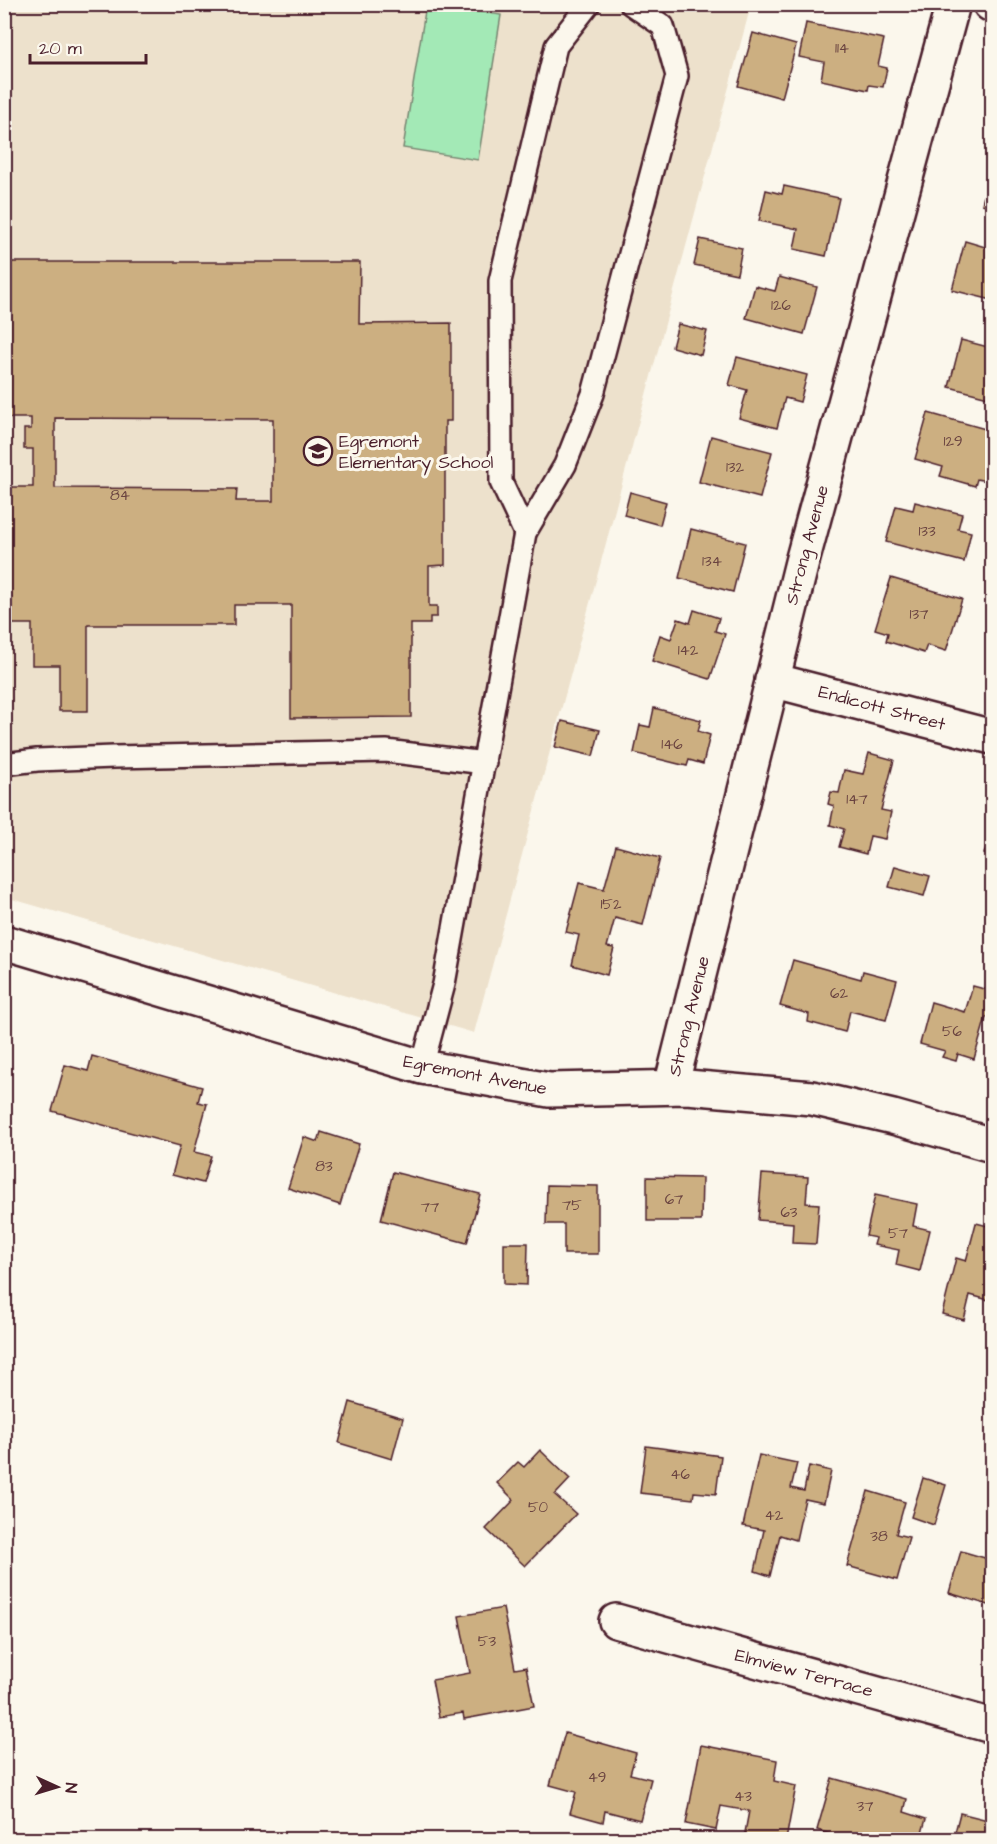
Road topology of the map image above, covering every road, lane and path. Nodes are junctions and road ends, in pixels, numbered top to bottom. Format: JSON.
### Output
{"nodes":[{"id":1,"x":589,"y":4,"type":"edge"},
{"id":2,"x":631,"y":4,"type":"edge"},
{"id":3,"x":952,"y":4,"type":"edge"},
{"id":4,"x":525,"y":533,"type":"junction"},
{"id":5,"x":772,"y":680,"type":"junction"},
{"id":6,"x":993,"y":737,"type":"edge"},
{"id":7,"x":485,"y":763,"type":"junction"},
{"id":8,"x":4,"y":764,"type":"edge"},
{"id":9,"x":4,"y":942,"type":"edge"},
{"id":10,"x":422,"y":1067,"type":"junction"},
{"id":11,"x":671,"y":1087,"type":"junction"},
{"id":12,"x":993,"y":1145,"type":"edge"},
{"id":13,"x":615,"y":1621,"type":"dead end"},
{"id":14,"x":993,"y":1726,"type":"edge"}],
"edges":[{"from":1,"to":4,"type":"lane"},
{"from":2,"to":4,"type":"lane"},
{"from":3,"to":5,"type":"street","name":"Strong Avenue"},
{"from":4,"to":7,"type":"lane"},
{"from":5,"to":6,"type":"street","name":"Endicott Street"},
{"from":5,"to":11,"type":"street","name":"Strong Avenue"},
{"from":7,"to":8,"type":"lane"},
{"from":7,"to":10,"type":"lane"},
{"from":9,"to":10,"type":"street","name":"Egremont Avenue"},
{"from":10,"to":11,"type":"street","name":"Egremont Avenue"},
{"from":11,"to":12,"type":"street","name":"Egremont Avenue"},
{"from":13,"to":14,"type":"street","name":"Elmview Terrace"}]}
